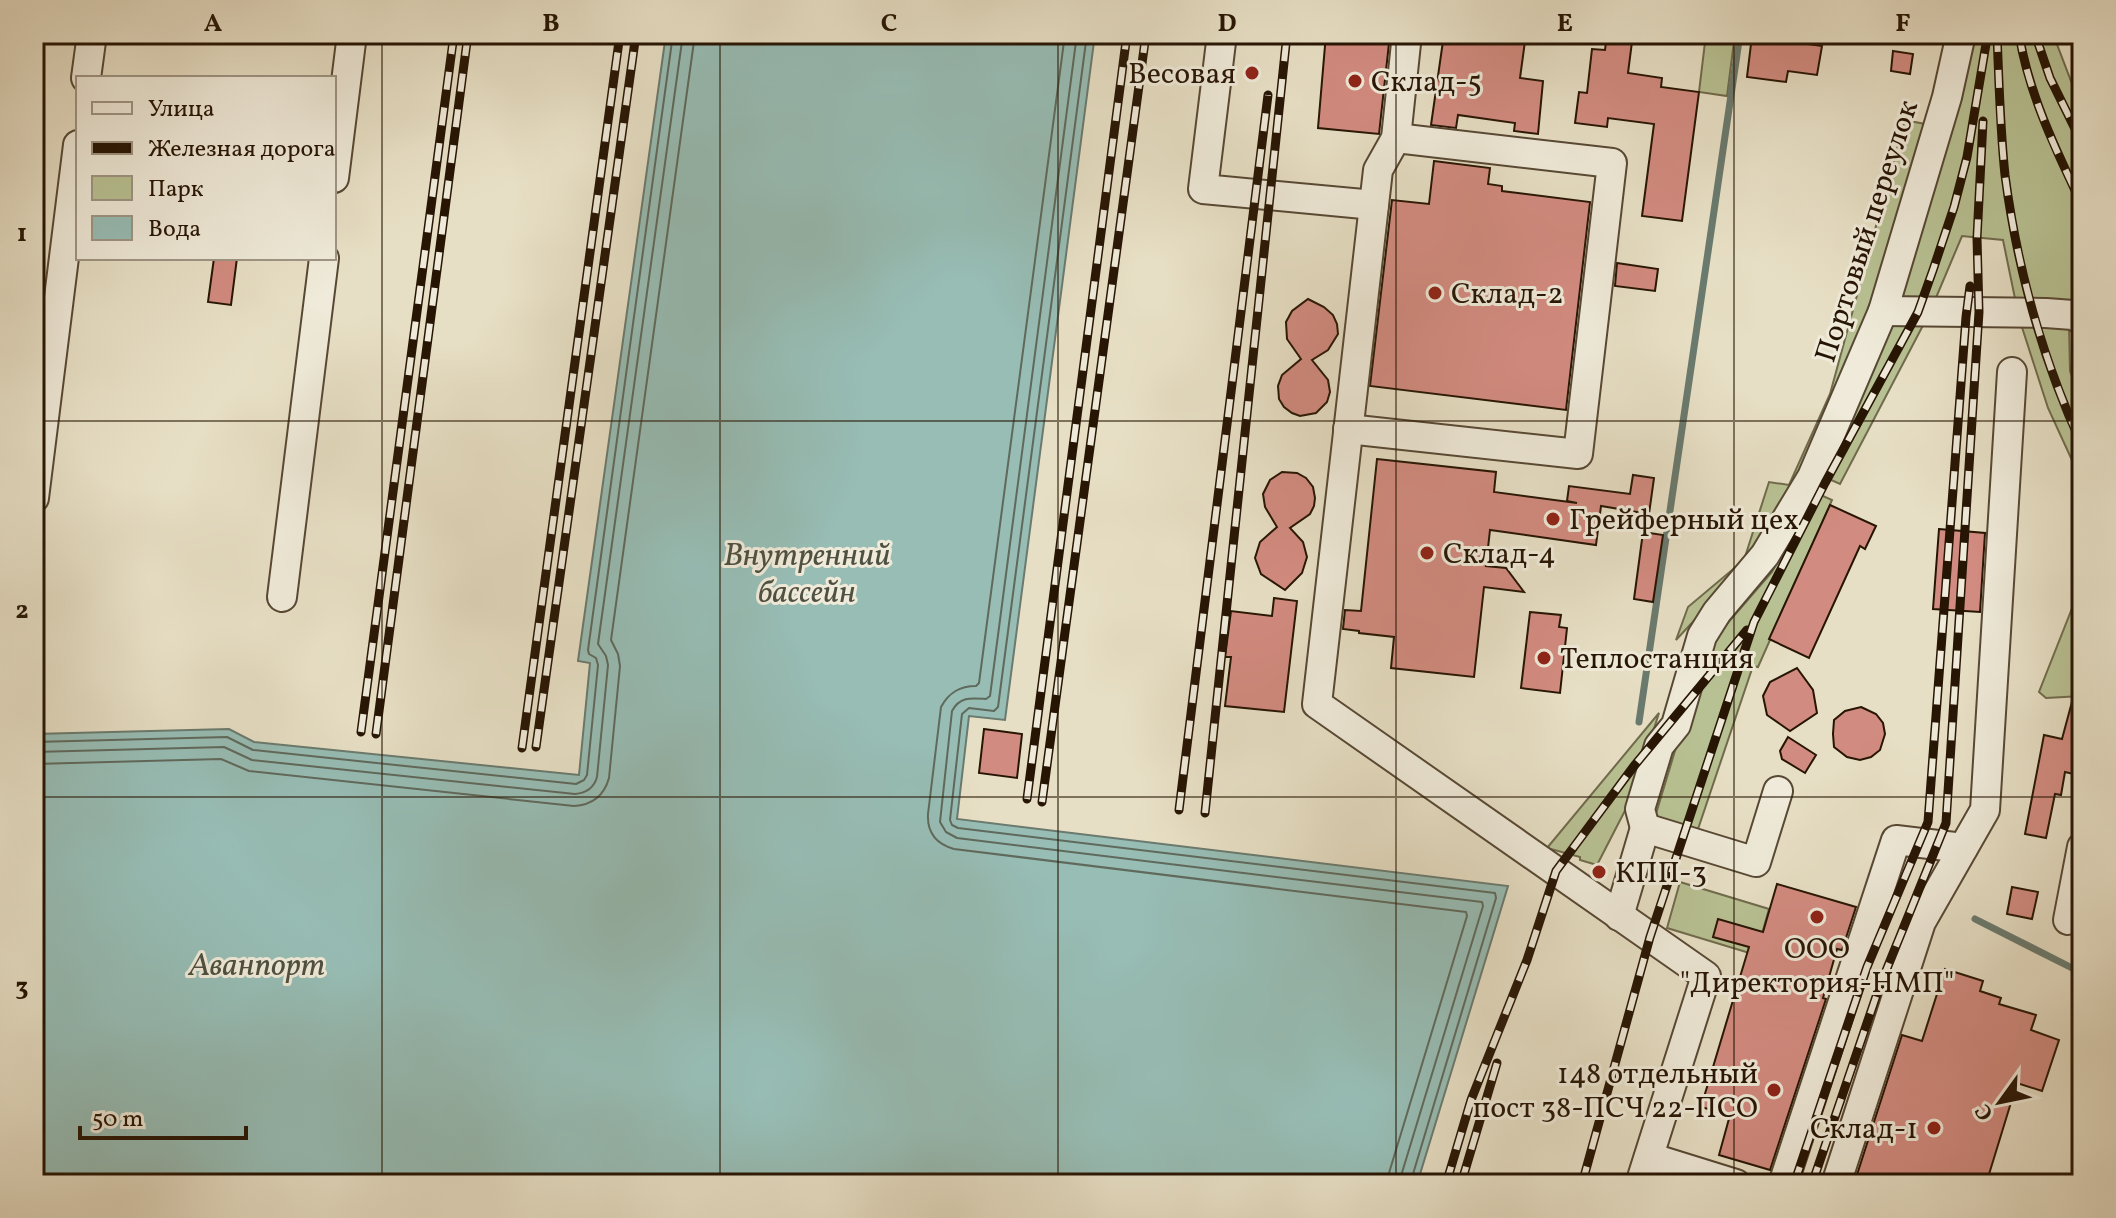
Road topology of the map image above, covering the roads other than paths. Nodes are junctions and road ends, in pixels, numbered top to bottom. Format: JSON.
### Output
{"nodes":[{"id":1,"x":92,"y":34,"type":"edge"},
{"id":2,"x":352,"y":34,"type":"edge"},
{"id":3,"x":1222,"y":34,"type":"edge"},
{"id":4,"x":1407,"y":34,"type":"edge"},
{"id":5,"x":1961,"y":34,"type":"edge"},
{"id":6,"x":86,"y":76,"type":"edge"},
{"id":7,"x":1396,"y":138,"type":"junction"},
{"id":8,"x":76,"y":161,"type":"edge"},
{"id":9,"x":336,"y":162,"type":"edge"},
{"id":10,"x":1374,"y":205,"type":"junction"},
{"id":11,"x":324,"y":260,"type":"edge"},
{"id":12,"x":1883,"y":311,"type":"junction"},
{"id":13,"x":2082,"y":320,"type":"edge"},
{"id":14,"x":2012,"y":372,"type":"dead end"},
{"id":15,"x":1348,"y":429,"type":"junction"},
{"id":16,"x":34,"y":498,"type":"edge"},
{"id":17,"x":282,"y":597,"type":"dead end"},
{"id":18,"x":1778,"y":791,"type":"dead end"},
{"id":19,"x":1645,"y":828,"type":"junction"},
{"id":20,"x":2082,"y":847,"type":"edge"},
{"id":21,"x":1963,"y":848,"type":"junction"},
{"id":22,"x":1619,"y":916,"type":"junction"},
{"id":23,"x":2068,"y":920,"type":"dead end"},
{"id":24,"x":1649,"y":1157,"type":"junction"},
{"id":25,"x":1640,"y":1184,"type":"edge"},
{"id":26,"x":1736,"y":1184,"type":"edge"},
{"id":27,"x":1783,"y":1184,"type":"edge"},
{"id":28,"x":1836,"y":1184,"type":"edge"}],
"edges":[{"from":1,"to":6,"type":"street"},
{"from":2,"to":9,"type":"street"},
{"from":3,"to":10,"type":"street"},
{"from":4,"to":7,"type":"street"},
{"from":5,"to":12,"type":"street","name":"Портовый переулок"},
{"from":7,"to":10,"type":"street"},
{"from":7,"to":15,"type":"street"},
{"from":8,"to":16,"type":"street"},
{"from":10,"to":15,"type":"street"},
{"from":11,"to":17,"type":"street"},
{"from":12,"to":13,"type":"street"},
{"from":12,"to":19,"type":"street","name":"Портовый переулок"},
{"from":14,"to":21,"type":"street"},
{"from":15,"to":22,"type":"street"},
{"from":18,"to":19,"type":"street"},
{"from":19,"to":22,"type":"street","name":"Портовый переулок"},
{"from":20,"to":23,"type":"street"},
{"from":21,"to":27,"type":"street"},
{"from":21,"to":28,"type":"street"},
{"from":22,"to":24,"type":"street"},
{"from":24,"to":25,"type":"street"},
{"from":24,"to":26,"type":"street"}]}
